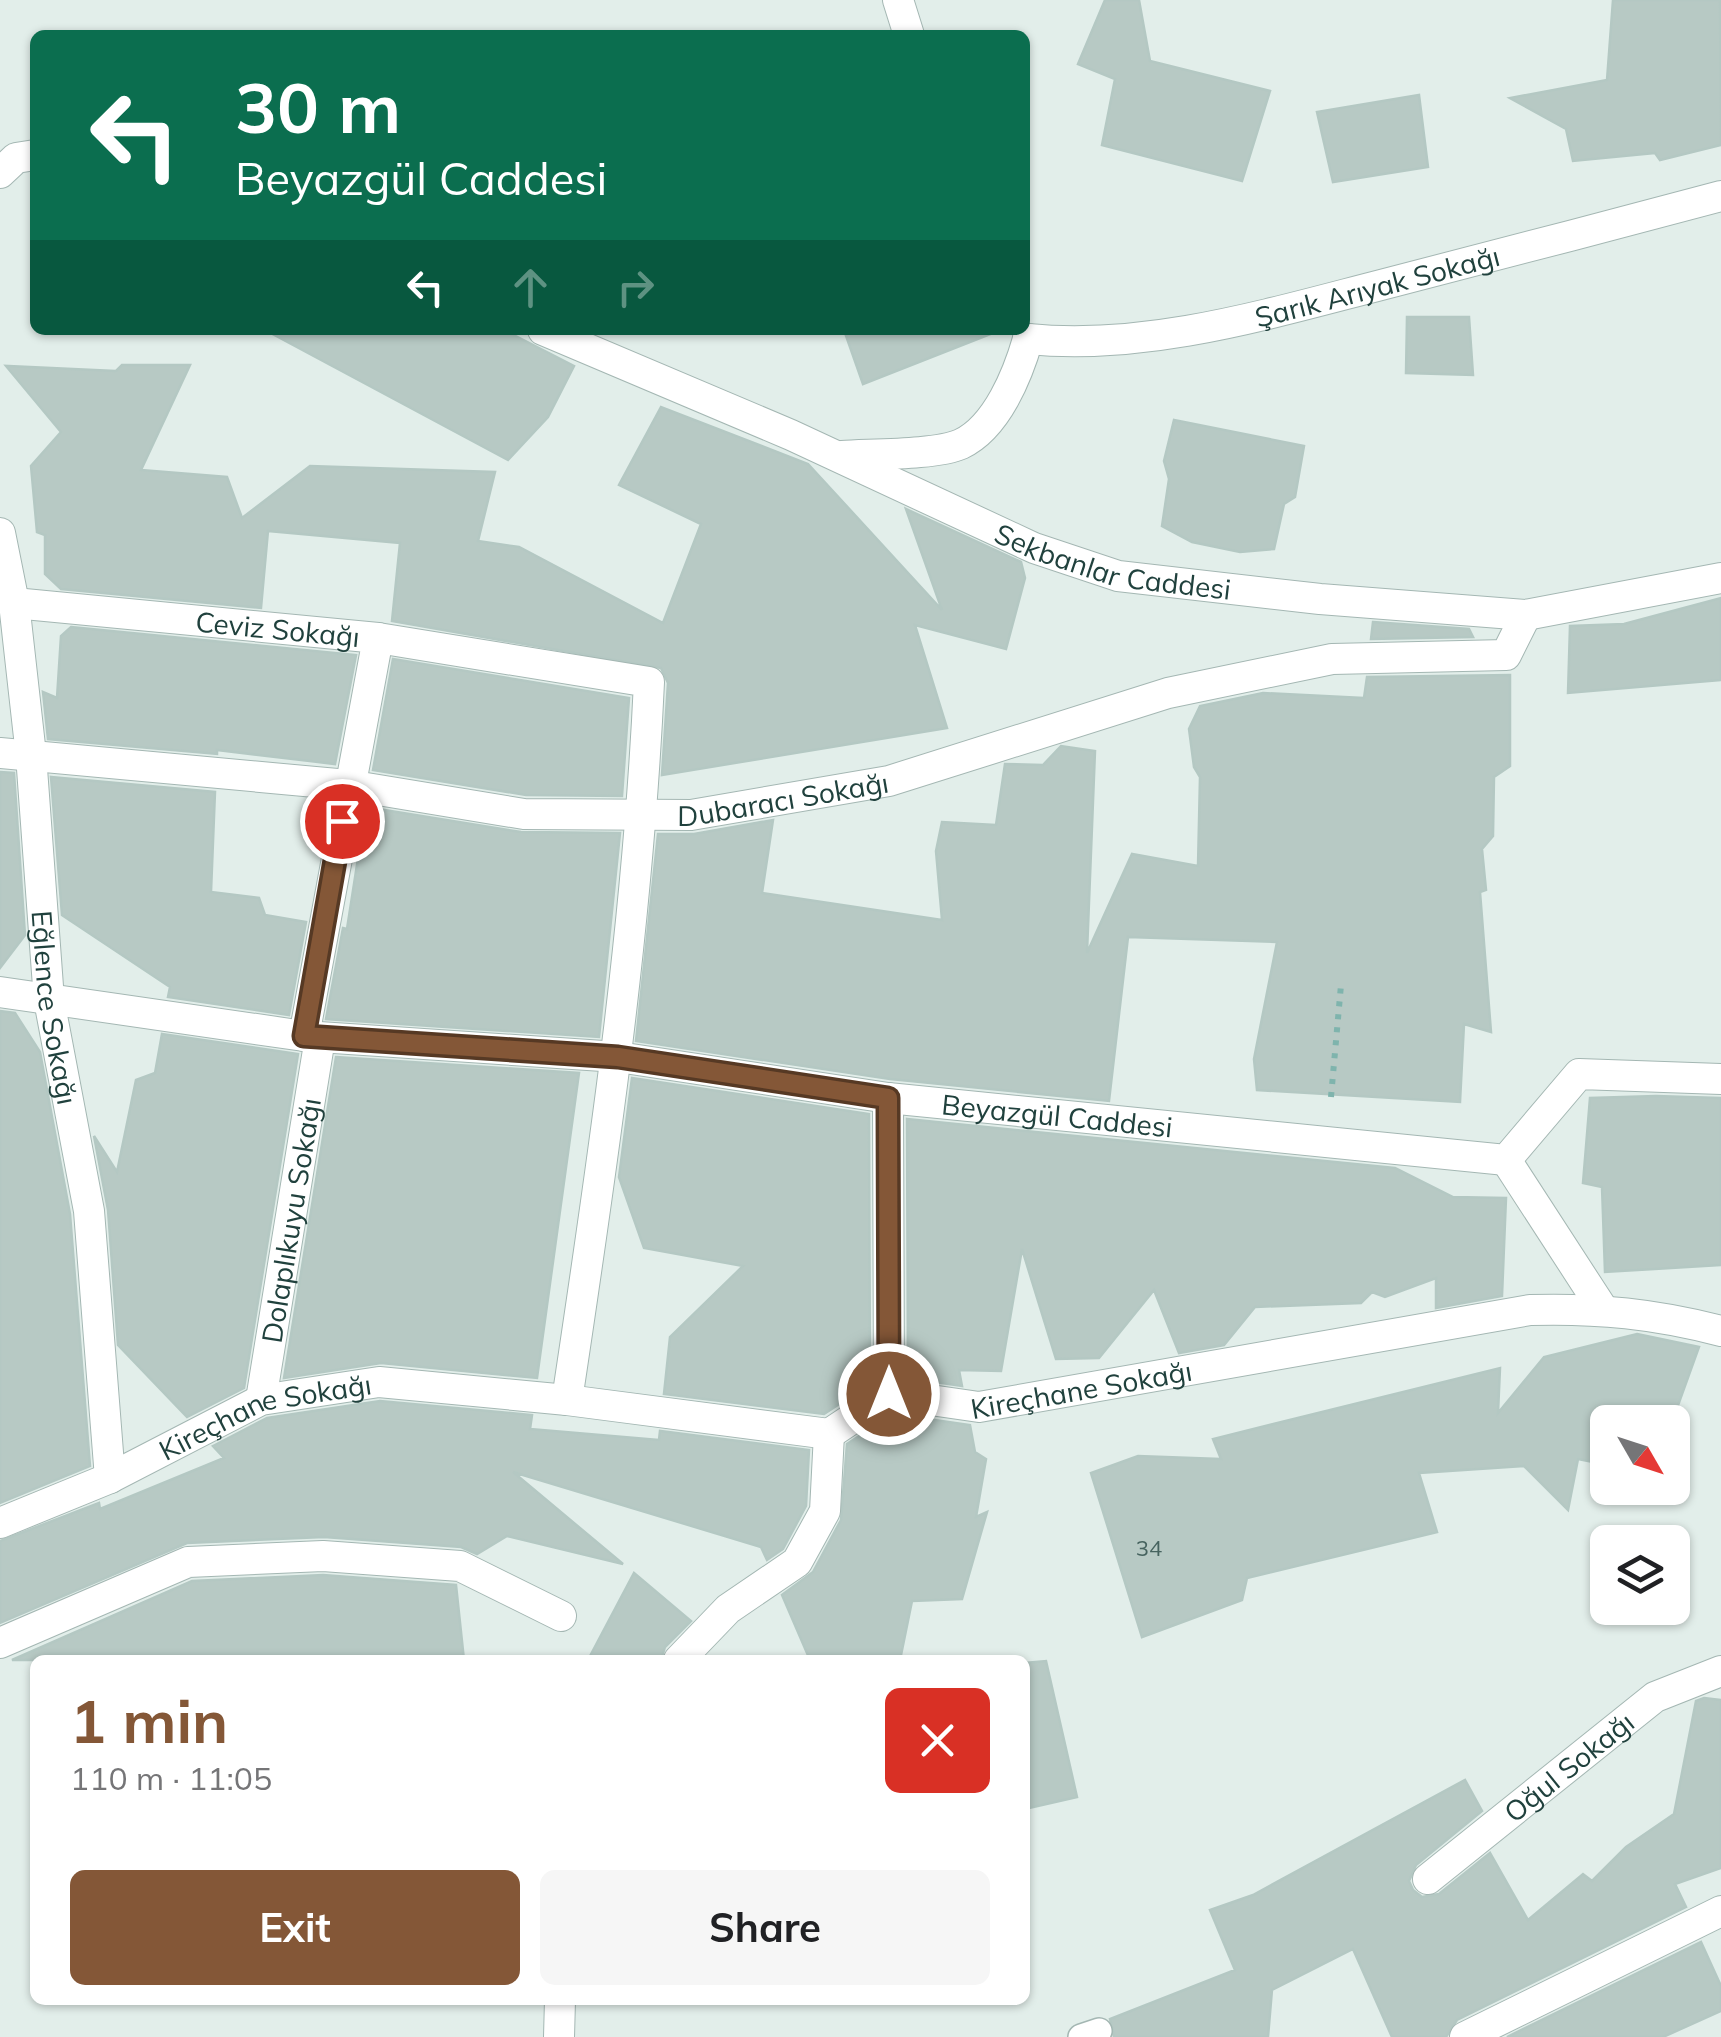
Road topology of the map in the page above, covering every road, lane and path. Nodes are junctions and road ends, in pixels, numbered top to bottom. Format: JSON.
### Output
{"nodes":[{"id":1,"x":898,"y":0,"type":"edge"},
{"id":2,"x":907,"y":30,"type":"edge"},
{"id":3,"x":1721,"y":196,"type":"edge"},
{"id":4,"x":554,"y":335,"type":"edge"},
{"id":5,"x":1026,"y":335,"type":"edge"},
{"id":6,"x":837,"y":456,"type":"junction"},
{"id":7,"x":0,"y":532,"type":"edge"},
{"id":8,"x":1,"y":544,"type":"edge"},
{"id":9,"x":1721,"y":578,"type":"edge"},
{"id":10,"x":14,"y":603,"type":"junction"},
{"id":11,"x":1526,"y":615,"type":"junction"},
{"id":12,"x":378,"y":638,"type":"junction"},
{"id":13,"x":0,"y":754,"type":"edge"},
{"id":14,"x":31,"y":755,"type":"junction"},
{"id":15,"x":348,"y":785,"type":"junction"},
{"id":16,"x":643,"y":812,"type":"junction"},
{"id":17,"x":1341,"y":985,"type":"dead end"},
{"id":18,"x":0,"y":992,"type":"edge"},
{"id":19,"x":50,"y":1000,"type":"junction"},
{"id":20,"x":312,"y":1037,"type":"junction"},
{"id":21,"x":618,"y":1057,"type":"junction"},
{"id":22,"x":1721,"y":1078,"type":"edge"},
{"id":23,"x":888,"y":1098,"type":"junction"},
{"id":24,"x":1324,"y":1143,"type":"junction"},
{"id":25,"x":1506,"y":1160,"type":"junction"},
{"id":26,"x":1602,"y":1308,"type":"junction"},
{"id":27,"x":1721,"y":1330,"type":"edge"},
{"id":28,"x":889,"y":1394,"type":"junction"},
{"id":29,"x":261,"y":1400,"type":"junction"},
{"id":30,"x":566,"y":1400,"type":"junction"},
{"id":31,"x":830,"y":1434,"type":"junction"},
{"id":32,"x":110,"y":1478,"type":"junction"},
{"id":33,"x":0,"y":1523,"type":"edge"},
{"id":34,"x":562,"y":1616,"type":"dead end"},
{"id":35,"x":0,"y":1643,"type":"edge"},
{"id":36,"x":684,"y":1655,"type":"edge"},
{"id":37,"x":1721,"y":1670,"type":"edge"},
{"id":38,"x":1428,"y":1879,"type":"dead end"},
{"id":39,"x":1721,"y":1911,"type":"edge"},
{"id":40,"x":560,"y":2005,"type":"edge"},
{"id":41,"x":559,"y":2037,"type":"edge"},
{"id":42,"x":1465,"y":2037,"type":"edge"}],
"edges":[{"from":1,"to":2,"type":"street"},
{"from":3,"to":5,"type":"street","name":"Şarık Arıyak Sokağı"},
{"from":4,"to":6,"type":"street","name":"Sekbanlar Caddesi"},
{"from":5,"to":6,"type":"street"},
{"from":6,"to":11,"type":"street","name":"Sekbanlar Caddesi"},
{"from":7,"to":8,"type":"street","name":"Eğlence Sokağı"},
{"from":8,"to":10,"type":"street","name":"Eğlence Sokağı"},
{"from":9,"to":11,"type":"street","name":"Sekbanlar Caddesi"},
{"from":10,"to":12,"type":"street","name":"Ceviz Sokağı"},
{"from":10,"to":14,"type":"street","name":"Eğlence Sokağı"},
{"from":11,"to":16,"type":"street","name":"Dubaracı Sokağı"},
{"from":12,"to":15,"type":"street","name":"Ceviz Sokağı"},
{"from":12,"to":16,"type":"street"},
{"from":13,"to":14,"type":"street","name":"Dubaracı Sokağı"},
{"from":14,"to":15,"type":"street","name":"Dubaracı Sokağı"},
{"from":14,"to":19,"type":"street","name":"Eğlence Sokağı"},
{"from":15,"to":16,"type":"street","name":"Dubaracı Sokağı"},
{"from":15,"to":20,"type":"street","name":"Ceviz Sokağı"},
{"from":16,"to":21,"type":"street"},
{"from":17,"to":24,"type":"path"},
{"from":18,"to":19,"type":"street","name":"Beyazgül Caddesi"},
{"from":19,"to":20,"type":"street","name":"Beyazgül Caddesi"},
{"from":19,"to":32,"type":"street","name":"Eğlence Sokağı"},
{"from":20,"to":21,"type":"street","name":"Beyazgül Caddesi"},
{"from":20,"to":29,"type":"street","name":"Dolaplıkuyu Sokağı"},
{"from":21,"to":23,"type":"street","name":"Beyazgül Caddesi"},
{"from":21,"to":30,"type":"street"},
{"from":22,"to":25,"type":"street"},
{"from":23,"to":24,"type":"street","name":"Beyazgül Caddesi"},
{"from":23,"to":28,"type":"street"},
{"from":24,"to":25,"type":"street","name":"Beyazgül Caddesi"},
{"from":25,"to":26,"type":"street"},
{"from":26,"to":27,"type":"street","name":"Kireçhane Sokağı"},
{"from":26,"to":28,"type":"street","name":"Kireçhane Sokağı"},
{"from":28,"to":31,"type":"street"},
{"from":29,"to":30,"type":"street","name":"Kireçhane Sokağı"},
{"from":29,"to":32,"type":"street","name":"Kireçhane Sokağı"},
{"from":30,"to":31,"type":"street","name":"Kireçhane Sokağı"},
{"from":31,"to":36,"type":"street"},
{"from":32,"to":33,"type":"street","name":"Kireçhane Sokağı"},
{"from":34,"to":35,"type":"street"},
{"from":37,"to":38,"type":"street","name":"Oğul Sokağı"},
{"from":39,"to":42,"type":"street"},
{"from":40,"to":41,"type":"street"}]}
